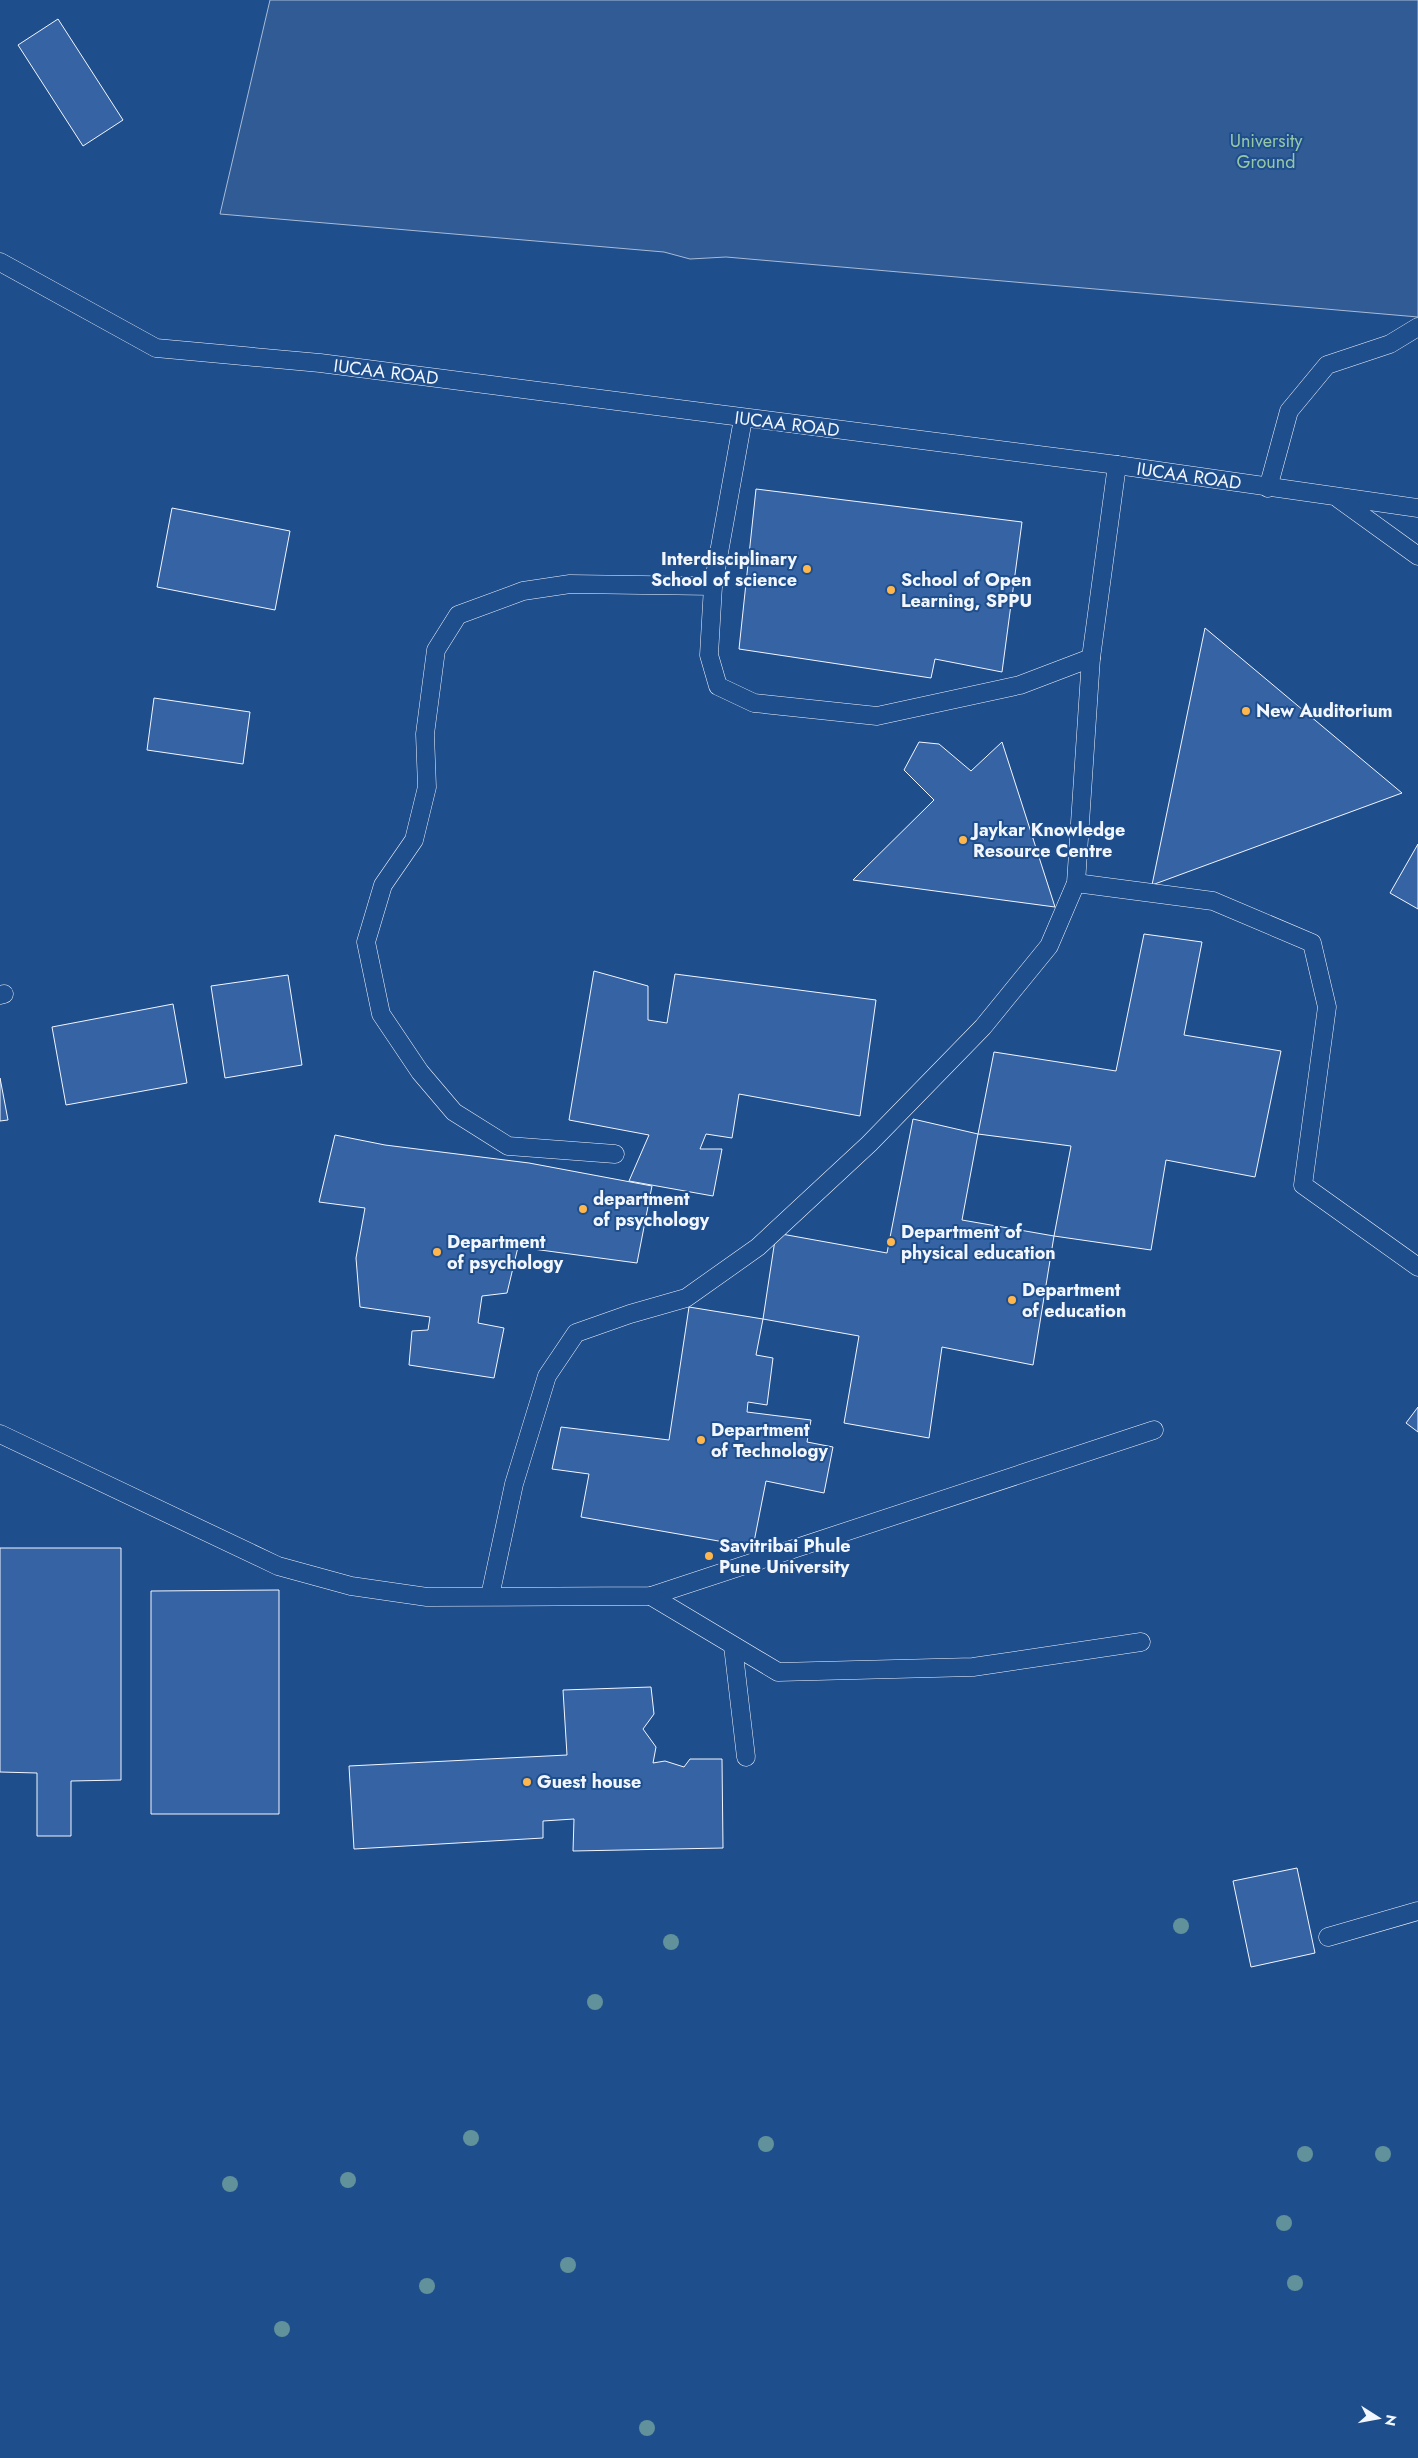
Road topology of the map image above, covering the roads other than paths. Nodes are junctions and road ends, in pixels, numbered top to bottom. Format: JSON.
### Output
{"nodes":[{"id":1,"x":0,"y":262,"type":"edge"},
{"id":2,"x":1418,"y":327,"type":"edge"},
{"id":3,"x":743,"y":419,"type":"junction"},
{"id":4,"x":1117,"y":465,"type":"junction"},
{"id":5,"x":1268,"y":488,"type":"junction"},
{"id":6,"x":1337,"y":498,"type":"junction"},
{"id":7,"x":1418,"y":508,"type":"edge"},
{"id":8,"x":1418,"y":556,"type":"edge"},
{"id":9,"x":713,"y":586,"type":"junction"},
{"id":10,"x":1091,"y":658,"type":"junction"},
{"id":11,"x":1076,"y":883,"type":"junction"},
{"id":12,"x":615,"y":1154,"type":"dead end"},
{"id":13,"x":1418,"y":1267,"type":"edge"},
{"id":14,"x":1154,"y":1430,"type":"dead end"},
{"id":15,"x":0,"y":1434,"type":"edge"},
{"id":16,"x":490,"y":1596,"type":"junction"},
{"id":17,"x":651,"y":1596,"type":"junction"},
{"id":18,"x":1141,"y":1642,"type":"dead end"},
{"id":19,"x":733,"y":1646,"type":"junction"},
{"id":20,"x":746,"y":1757,"type":"dead end"},
{"id":21,"x":1418,"y":1911,"type":"edge"},
{"id":22,"x":1328,"y":1937,"type":"dead end"}],
"edges":[{"from":1,"to":3,"type":"lane","name":"IUCAA ROAD"},
{"from":2,"to":5,"type":"lane"},
{"from":3,"to":4,"type":"lane","name":"IUCAA ROAD"},
{"from":3,"to":9,"type":"lane"},
{"from":4,"to":5,"type":"lane","name":"IUCAA ROAD"},
{"from":4,"to":10,"type":"lane"},
{"from":5,"to":6,"type":"lane","name":"IUCAA ROAD"},
{"from":6,"to":7,"type":"lane","name":"IUCAA ROAD"},
{"from":6,"to":8,"type":"lane"},
{"from":9,"to":10,"type":"lane"},
{"from":9,"to":12,"type":"lane"},
{"from":10,"to":11,"type":"lane"},
{"from":11,"to":13,"type":"lane"},
{"from":11,"to":16,"type":"lane"},
{"from":14,"to":17,"type":"lane"},
{"from":15,"to":16,"type":"lane"},
{"from":16,"to":17,"type":"lane"},
{"from":17,"to":19,"type":"lane"},
{"from":18,"to":19,"type":"lane"},
{"from":19,"to":20,"type":"lane"},
{"from":21,"to":22,"type":"lane"}]}
